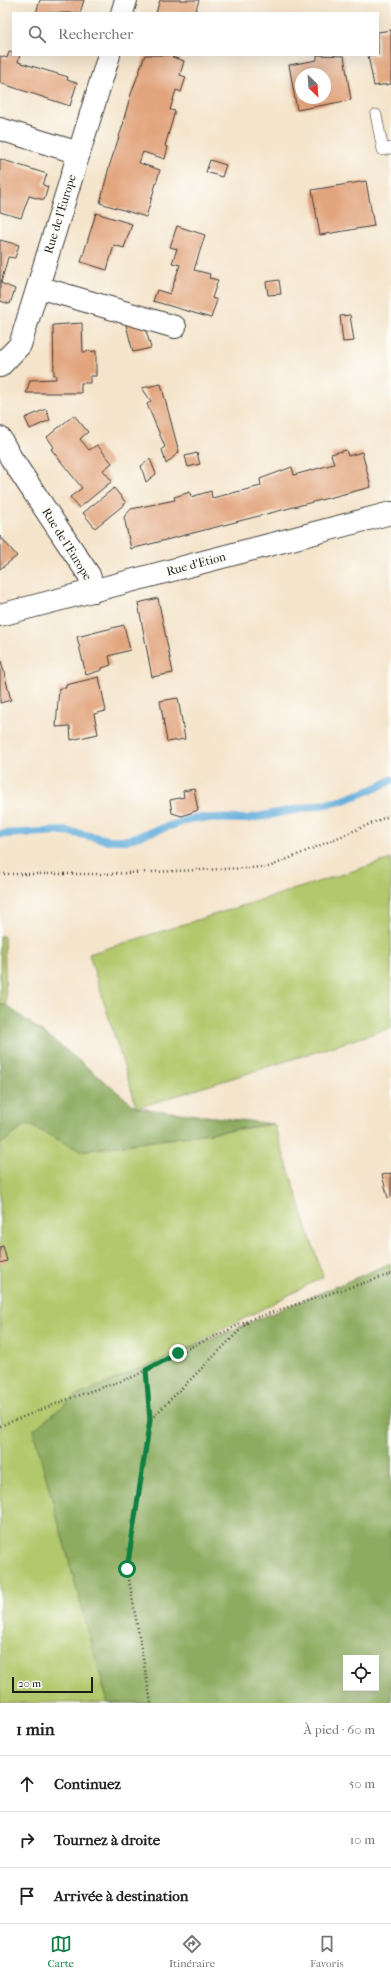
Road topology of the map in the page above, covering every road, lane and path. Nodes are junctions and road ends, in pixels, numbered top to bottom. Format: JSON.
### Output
{"nodes":[{"id":1,"x":126,"y":0,"type":"edge"},
{"id":2,"x":122,"y":12,"type":"edge"},
{"id":3,"x":109,"y":56,"type":"edge"},
{"id":4,"x":376,"y":115,"type":"dead end"},
{"id":5,"x":0,"y":129,"type":"edge"},
{"id":6,"x":391,"y":148,"type":"edge"},
{"id":7,"x":79,"y":153,"type":"junction"},
{"id":8,"x":38,"y":287,"type":"junction"},
{"id":9,"x":175,"y":327,"type":"dead end"},
{"id":10,"x":0,"y":366,"type":"edge"},
{"id":11,"x":0,"y":438,"type":"edge"},
{"id":12,"x":391,"y":513,"type":"edge"},
{"id":13,"x":94,"y":591,"type":"junction"},
{"id":14,"x":0,"y":615,"type":"edge"},
{"id":15,"x":391,"y":815,"type":"edge"},
{"id":16,"x":0,"y":874,"type":"edge"},
{"id":17,"x":391,"y":1274,"type":"edge"},
{"id":18,"x":251,"y":1319,"type":"junction"},
{"id":19,"x":146,"y":1370,"type":"junction"},
{"id":20,"x":150,"y":1420,"type":"junction"},
{"id":21,"x":0,"y":1426,"type":"edge"},
{"id":22,"x":151,"y":1703,"type":"edge"}],
"edges":[{"from":1,"to":2,"type":"street"},
{"from":3,"to":7,"type":"street","name":"Rue de l'Europe"},
{"from":4,"to":6,"type":"lane"},
{"from":5,"to":7,"type":"street"},
{"from":7,"to":8,"type":"street","name":"Rue de l'Europe"},
{"from":8,"to":9,"type":"street"},
{"from":8,"to":10,"type":"street","name":"Rue de l'Europe"},
{"from":11,"to":13,"type":"street","name":"Rue de l'Europe"},
{"from":12,"to":13,"type":"street","name":"Rue d'Etion"},
{"from":13,"to":14,"type":"street","name":"Rue d'Etion"},
{"from":15,"to":16,"type":"path"},
{"from":17,"to":18,"type":"path"},
{"from":18,"to":19,"type":"path"},
{"from":18,"to":20,"type":"path"},
{"from":19,"to":20,"type":"path"},
{"from":19,"to":21,"type":"path"},
{"from":20,"to":22,"type":"path"}]}
